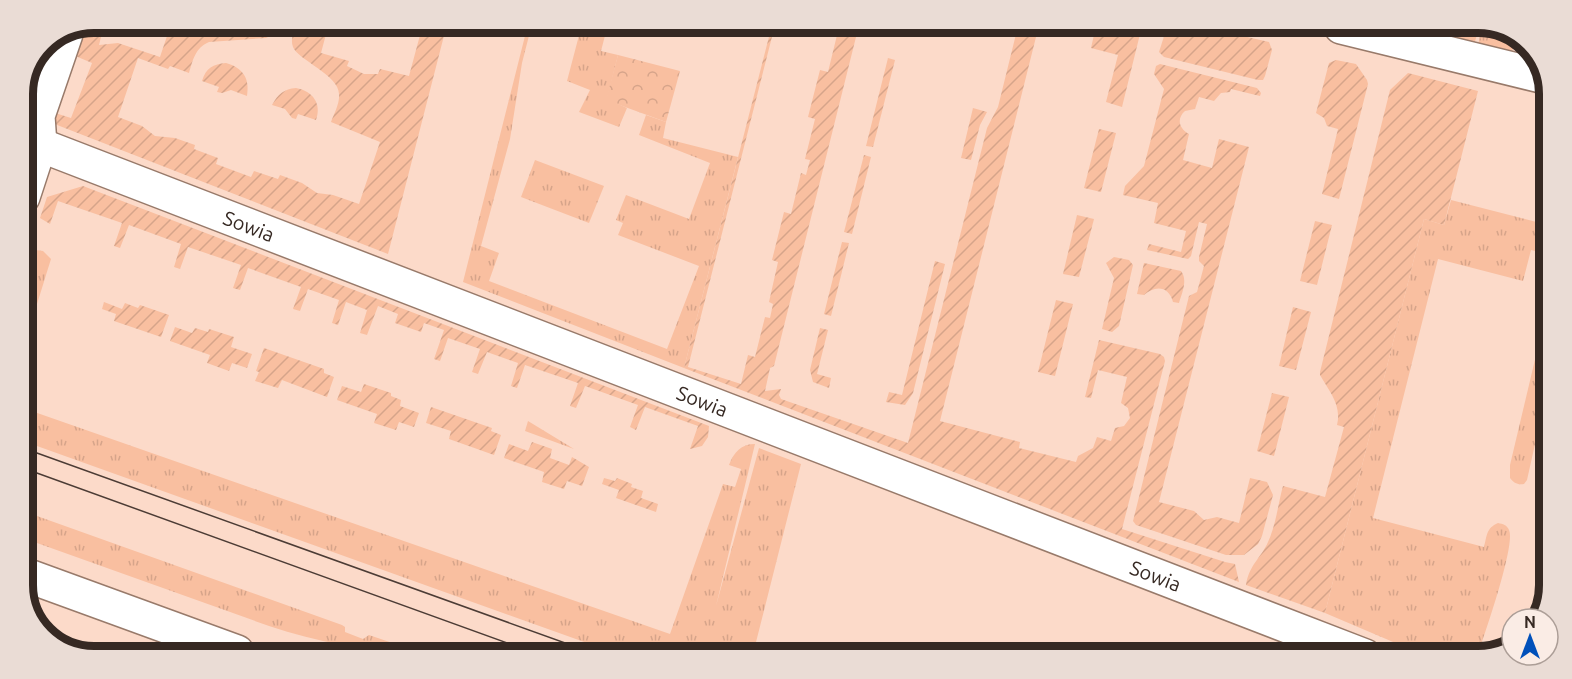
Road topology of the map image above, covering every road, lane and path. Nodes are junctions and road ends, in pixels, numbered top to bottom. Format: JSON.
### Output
{"nodes":[{"id":1,"x":1365,"y":33,"type":"edge"},
{"id":2,"x":63,"y":41,"type":"edge"},
{"id":3,"x":1536,"y":75,"type":"edge"},
{"id":4,"x":40,"y":145,"type":"junction"},
{"id":5,"x":33,"y":166,"type":"edge"},
{"id":6,"x":33,"y":578,"type":"edge"},
{"id":7,"x":221,"y":646,"type":"edge"},
{"id":8,"x":1339,"y":646,"type":"edge"}],
"edges":[{"from":1,"to":3,"type":"street"},
{"from":2,"to":4,"type":"street"},
{"from":4,"to":5,"type":"street"},
{"from":4,"to":8,"type":"street","name":"Sowia"},
{"from":6,"to":7,"type":"street"}]}
